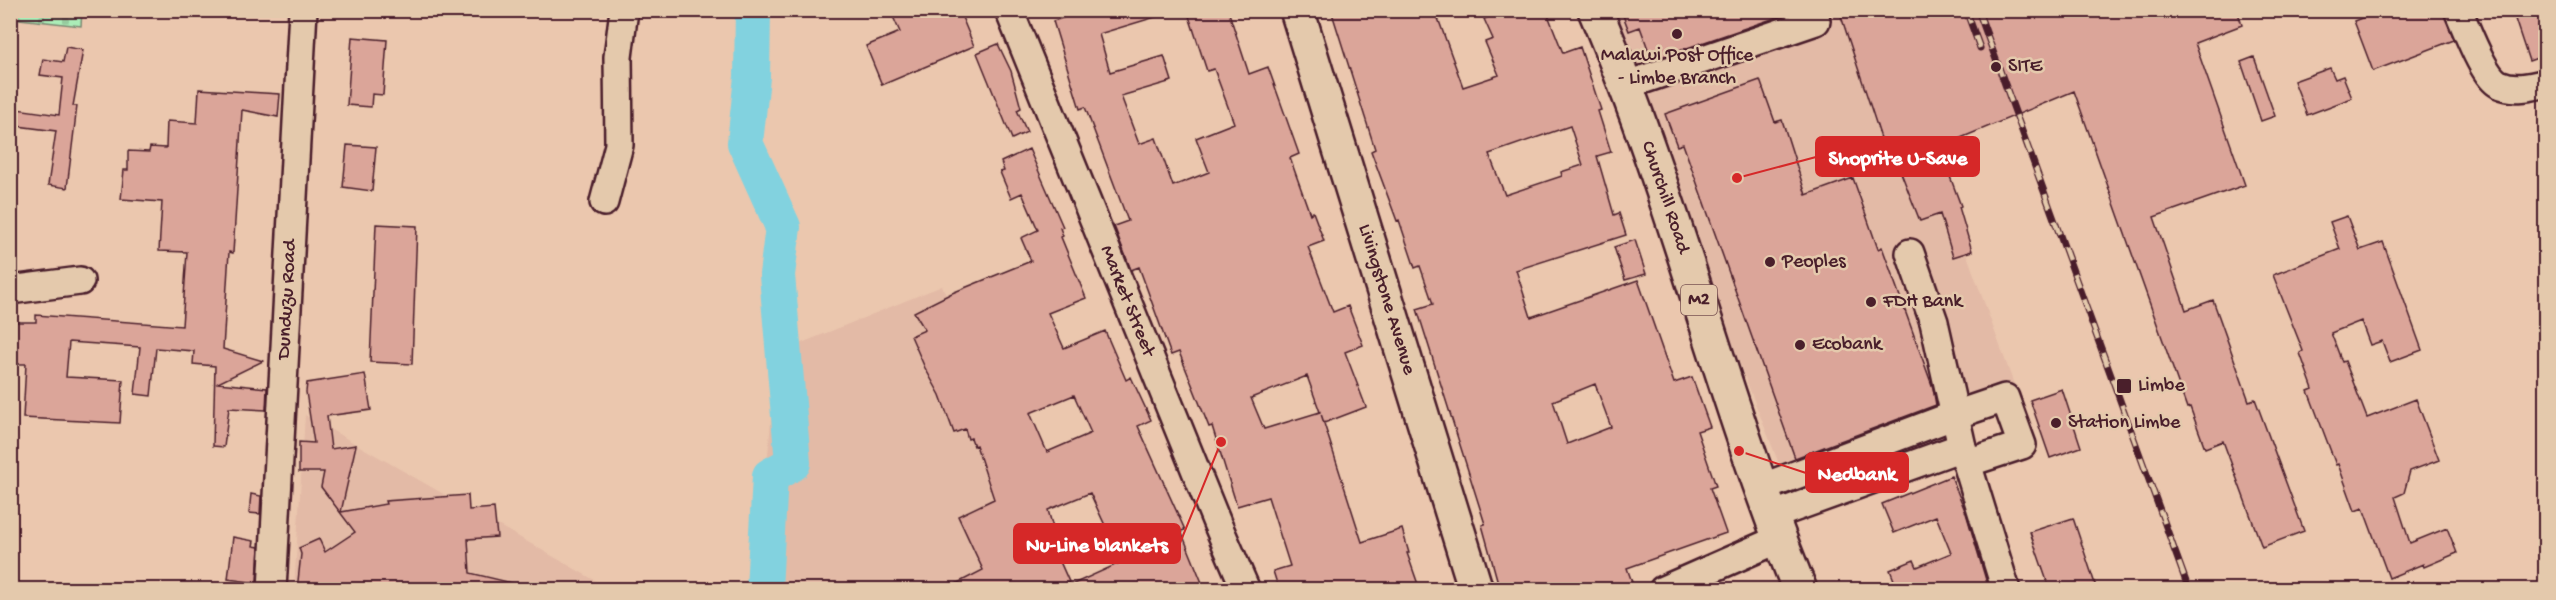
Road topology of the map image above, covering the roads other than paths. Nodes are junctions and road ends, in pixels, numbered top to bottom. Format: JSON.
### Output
{"nodes":[{"id":1,"x":303,"y":10,"type":"edge"},
{"id":2,"x":624,"y":10,"type":"edge"},
{"id":3,"x":1009,"y":10,"type":"edge"},
{"id":4,"x":1297,"y":10,"type":"edge"},
{"id":5,"x":1595,"y":10,"type":"edge"},
{"id":6,"x":1814,"y":10,"type":"edge"},
{"id":7,"x":2458,"y":10,"type":"edge"},
{"id":8,"x":2546,"y":83,"type":"edge"},
{"id":9,"x":1627,"y":85,"type":"junction"},
{"id":10,"x":604,"y":202,"type":"dead end"},
{"id":11,"x":1910,"y":253,"type":"dead end"},
{"id":12,"x":80,"y":281,"type":"dead end"},
{"id":13,"x":10,"y":290,"type":"edge"},
{"id":14,"x":1954,"y":415,"type":"junction"},
{"id":15,"x":1866,"y":448,"type":"junction"},
{"id":16,"x":1964,"y":455,"type":"junction"},
{"id":17,"x":1876,"y":478,"type":"junction"},
{"id":18,"x":1771,"y":514,"type":"junction"},
{"id":19,"x":272,"y":590,"type":"edge"},
{"id":20,"x":1246,"y":590,"type":"edge"},
{"id":21,"x":1476,"y":590,"type":"edge"},
{"id":22,"x":1663,"y":590,"type":"edge"},
{"id":23,"x":1800,"y":590,"type":"edge"},
{"id":24,"x":2006,"y":590,"type":"edge"}],
"edges":[{"from":1,"to":19,"type":"street","name":"Dunduzu Road"},
{"from":2,"to":10,"type":"street"},
{"from":3,"to":20,"type":"street","name":"Market Street"},
{"from":4,"to":21,"type":"highway","name":"Livingstone Avenue"},
{"from":5,"to":9,"type":"highway","name":"Churchill Road","number":"M2"},
{"from":6,"to":9,"type":"street"},
{"from":7,"to":8,"type":"street"},
{"from":9,"to":18,"type":"highway","name":"Churchill Road","number":"M2"},
{"from":11,"to":14,"type":"street"},
{"from":12,"to":13,"type":"street"},
{"from":14,"to":15,"type":"street"},
{"from":14,"to":16,"type":"street"},
{"from":14,"to":16,"type":"street"},
{"from":15,"to":17,"type":"street"},
{"from":15,"to":18,"type":"street"},
{"from":16,"to":17,"type":"street"},
{"from":16,"to":24,"type":"street"},
{"from":17,"to":18,"type":"street"},
{"from":18,"to":22,"type":"street"},
{"from":18,"to":23,"type":"highway","name":"Churchill Road","number":"M2"}]}
